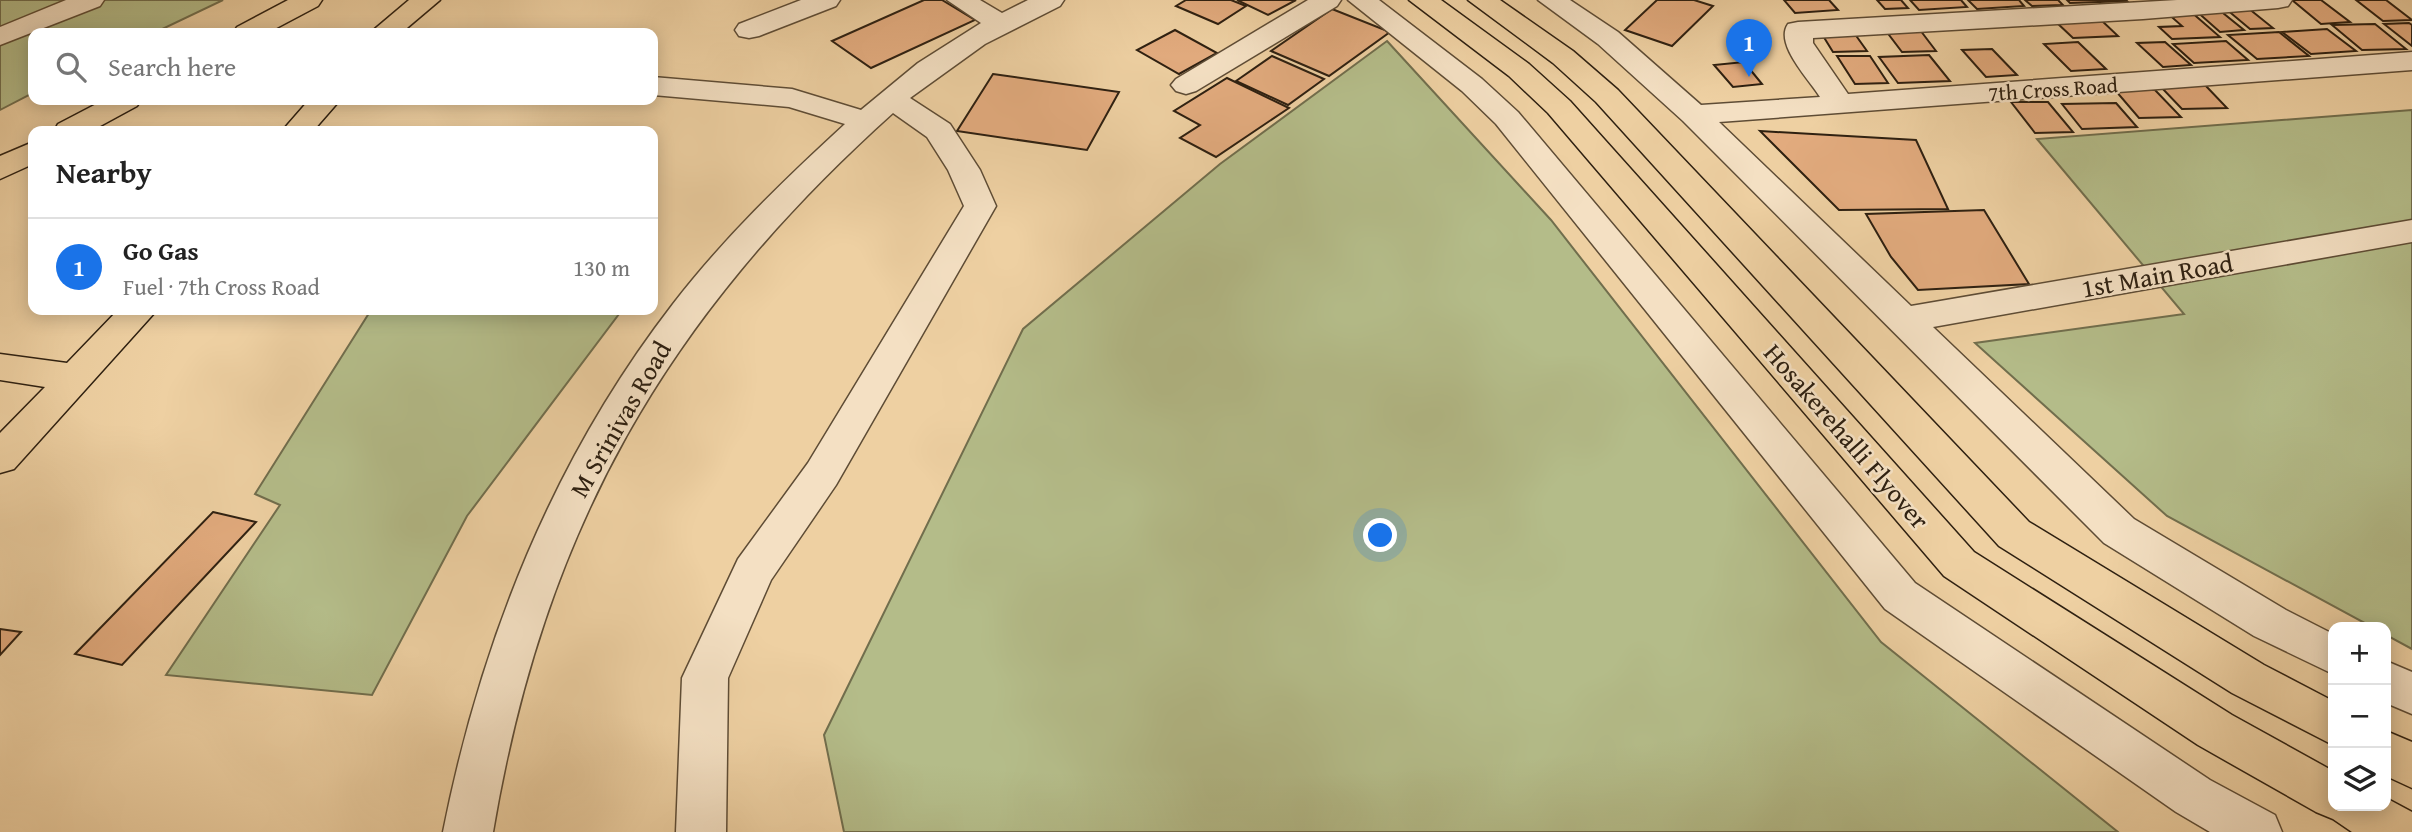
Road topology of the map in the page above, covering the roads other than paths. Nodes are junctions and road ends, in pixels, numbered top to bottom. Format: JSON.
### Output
{"nodes":[{"id":1,"x":90,"y":0,"type":"edge"},
{"id":2,"x":308,"y":0,"type":"edge"},
{"id":3,"x":426,"y":0,"type":"edge"},
{"id":4,"x":826,"y":0,"type":"edge"},
{"id":5,"x":961,"y":0,"type":"edge"},
{"id":6,"x":1051,"y":0,"type":"edge"},
{"id":7,"x":1327,"y":0,"type":"edge"},
{"id":8,"x":1362,"y":0,"type":"edge"},
{"id":9,"x":1423,"y":0,"type":"edge"},
{"id":10,"x":1482,"y":0,"type":"edge"},
{"id":11,"x":1552,"y":0,"type":"edge"},
{"id":12,"x":2278,"y":0,"type":"edge"},
{"id":13,"x":1001,"y":24,"type":"junction"},
{"id":14,"x":256,"y":28,"type":"edge"},
{"id":15,"x":390,"y":28,"type":"edge"},
{"id":16,"x":748,"y":30,"type":"dead end"},
{"id":17,"x":0,"y":37,"type":"edge"},
{"id":18,"x":2412,"y":61,"type":"edge"},
{"id":19,"x":1186,"y":85,"type":"dead end"},
{"id":20,"x":658,"y":86,"type":"edge"},
{"id":21,"x":117,"y":105,"type":"edge"},
{"id":22,"x":320,"y":105,"type":"edge"},
{"id":23,"x":1842,"y":106,"type":"junction"},
{"id":24,"x":877,"y":109,"type":"junction"},
{"id":25,"x":1694,"y":115,"type":"junction"},
{"id":26,"x":78,"y":126,"type":"edge"},
{"id":27,"x":302,"y":126,"type":"edge"},
{"id":28,"x":28,"y":154,"type":"edge"},
{"id":29,"x":0,"y":169,"type":"edge"},
{"id":30,"x":2412,"y":231,"type":"edge"},
{"id":31,"x":134,"y":315,"type":"edge"},
{"id":32,"x":1902,"y":320,"type":"junction"},
{"id":33,"x":0,"y":367,"type":"edge"},
{"id":34,"x":78,"y":379,"type":"junction"},
{"id":35,"x":0,"y":458,"type":"edge"},
{"id":36,"x":2328,"y":652,"type":"edge"},
{"id":37,"x":2391,"y":684,"type":"edge"},
{"id":38,"x":2412,"y":694,"type":"edge"},
{"id":39,"x":2328,"y":721,"type":"edge"},
{"id":40,"x":2391,"y":755,"type":"edge"},
{"id":41,"x":2412,"y":766,"type":"edge"},
{"id":42,"x":2328,"y":793,"type":"edge"},
{"id":43,"x":2361,"y":811,"type":"edge"},
{"id":44,"x":468,"y":832,"type":"edge"},
{"id":45,"x":701,"y":832,"type":"edge"},
{"id":46,"x":2258,"y":832,"type":"edge"},
{"id":47,"x":2400,"y":832,"type":"edge"}],
"edges":[{"from":1,"to":17,"type":"street"},
{"from":2,"to":14,"type":"highway"},
{"from":3,"to":15,"type":"highway"},
{"from":4,"to":16,"type":"street"},
{"from":5,"to":13,"type":"street"},
{"from":6,"to":13,"type":"street","name":"M Srinivas Road"},
{"from":7,"to":19,"type":"street"},
{"from":8,"to":46,"type":"street"},
{"from":9,"to":42,"type":"highway","name":"Hosakerehalli Flyover"},
{"from":10,"to":39,"type":"highway","name":"Hosakerehalli Flyover"},
{"from":11,"to":25,"type":"street"},
{"from":12,"to":23,"type":"street"},
{"from":13,"to":24,"type":"street","name":"M Srinivas Road"},
{"from":18,"to":23,"type":"street","name":"7th Cross Road"},
{"from":20,"to":24,"type":"street"},
{"from":21,"to":26,"type":"highway"},
{"from":22,"to":27,"type":"highway"},
{"from":23,"to":25,"type":"street","name":"7th Cross Road"},
{"from":24,"to":44,"type":"street","name":"M Srinivas Road"},
{"from":24,"to":45,"type":"street"},
{"from":25,"to":32,"type":"street"},
{"from":28,"to":29,"type":"highway"},
{"from":30,"to":32,"type":"street","name":"1st Main Road"},
{"from":31,"to":34,"type":"highway"},
{"from":32,"to":36,"type":"street"},
{"from":33,"to":34,"type":"highway"},
{"from":34,"to":35,"type":"highway"},
{"from":37,"to":38,"type":"street"},
{"from":40,"to":41,"type":"highway"},
{"from":43,"to":47,"type":"highway"}]}
